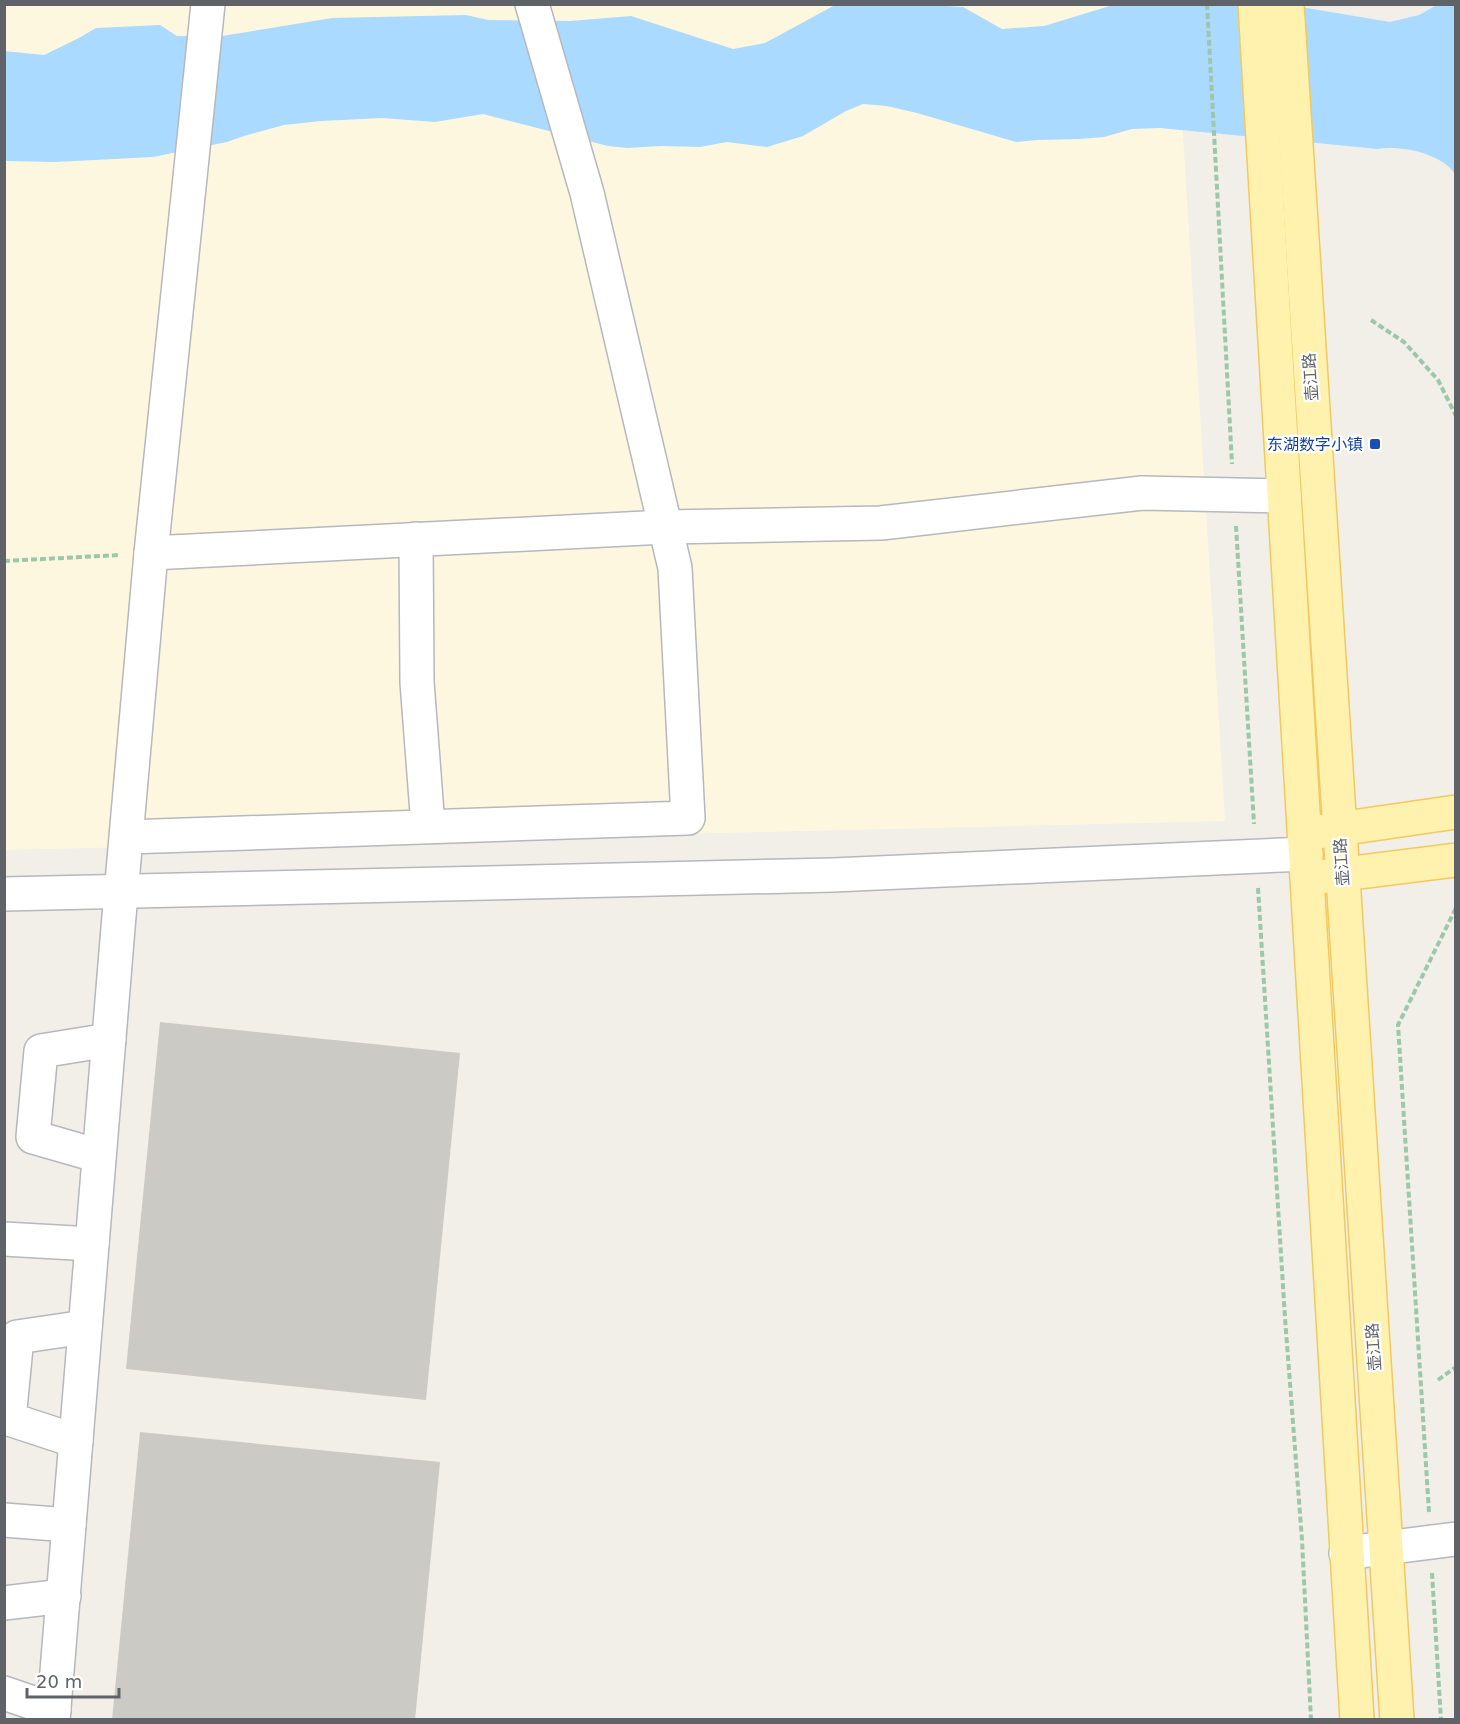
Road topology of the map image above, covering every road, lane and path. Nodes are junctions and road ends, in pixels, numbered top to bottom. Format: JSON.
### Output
{"nodes":[{"id":1,"x":208,"y":4,"type":"edge"},
{"id":2,"x":532,"y":4,"type":"edge"},
{"id":3,"x":1207,"y":4,"type":"edge"},
{"id":4,"x":1255,"y":4,"type":"edge"},
{"id":5,"x":1287,"y":4,"type":"edge"},
{"id":6,"x":1280,"y":162,"type":"junction"},
{"id":7,"x":1371,"y":320,"type":"dead end"},
{"id":8,"x":1455,"y":416,"type":"edge"},
{"id":9,"x":1234,"y":494,"type":"junction"},
{"id":10,"x":1284,"y":496,"type":"junction"},
{"id":11,"x":665,"y":527,"type":"junction"},
{"id":12,"x":416,"y":539,"type":"junction"},
{"id":13,"x":151,"y":553,"type":"junction"},
{"id":14,"x":4,"y":561,"type":"edge"},
{"id":15,"x":1455,"y":586,"type":"edge"},
{"id":16,"x":1455,"y":637,"type":"edge"},
{"id":17,"x":1451,"y":812,"type":"edge"},
{"id":18,"x":428,"y":826,"type":"junction"},
{"id":19,"x":1339,"y":828,"type":"junction"},
{"id":20,"x":127,"y":837,"type":"junction"},
{"id":21,"x":1256,"y":856,"type":"junction"},
{"id":22,"x":1306,"y":856,"type":"junction"},
{"id":23,"x":1454,"y":860,"type":"edge"},
{"id":24,"x":1342,"y":874,"type":"junction"},
{"id":25,"x":121,"y":892,"type":"junction"},
{"id":26,"x":4,"y":894,"type":"edge"},
{"id":27,"x":1455,"y":908,"type":"edge"},
{"id":28,"x":109,"y":1040,"type":"junction"},
{"id":29,"x":99,"y":1156,"type":"junction"},
{"id":30,"x":4,"y":1239,"type":"edge"},
{"id":31,"x":92,"y":1244,"type":"junction"},
{"id":32,"x":85,"y":1327,"type":"junction"},
{"id":33,"x":1455,"y":1367,"type":"edge"},
{"id":34,"x":1437,"y":1380,"type":"dead end"},
{"id":35,"x":76,"y":1441,"type":"junction"},
{"id":36,"x":4,"y":1520,"type":"edge"},
{"id":37,"x":69,"y":1525,"type":"junction"},
{"id":38,"x":1443,"y":1540,"type":"edge"},
{"id":39,"x":1385,"y":1547,"type":"junction"},
{"id":40,"x":1346,"y":1553,"type":"junction"},
{"id":41,"x":64,"y":1596,"type":"junction"},
{"id":42,"x":4,"y":1603,"type":"edge"},
{"id":43,"x":4,"y":1693,"type":"edge"},
{"id":44,"x":54,"y":1715,"type":"edge"},
{"id":45,"x":1311,"y":1719,"type":"edge"},
{"id":46,"x":1357,"y":1719,"type":"edge"},
{"id":47,"x":1396,"y":1719,"type":"edge"},
{"id":48,"x":1441,"y":1719,"type":"edge"}],
"edges":[{"from":1,"to":13,"type":"street"},
{"from":2,"to":11,"type":"street"},
{"from":3,"to":9,"type":"path"},
{"from":4,"to":6,"type":"main road","name":"壶江路"},
{"from":5,"to":6,"type":"main road","name":"壶江路"},
{"from":6,"to":10,"type":"main road","name":"壶江路"},
{"from":6,"to":19,"type":"main road","name":"壶江路"},
{"from":7,"to":8,"type":"path"},
{"from":9,"to":10,"type":"street"},
{"from":9,"to":11,"type":"street"},
{"from":9,"to":21,"type":"path"},
{"from":10,"to":22,"type":"main road","name":"壶江路"},
{"from":11,"to":12,"type":"street"},
{"from":11,"to":18,"type":"street"},
{"from":12,"to":13,"type":"street"},
{"from":12,"to":18,"type":"street"},
{"from":13,"to":14,"type":"path"},
{"from":13,"to":20,"type":"street"},
{"from":15,"to":16,"type":"path"},
{"from":17,"to":19,"type":"main road"},
{"from":18,"to":20,"type":"street"},
{"from":19,"to":22,"type":"main road"},
{"from":19,"to":24,"type":"main road","name":"壶江路"},
{"from":20,"to":25,"type":"street"},
{"from":21,"to":22,"type":"street"},
{"from":21,"to":25,"type":"street"},
{"from":21,"to":45,"type":"path"},
{"from":22,"to":24,"type":"main road"},
{"from":22,"to":40,"type":"main road","name":"壶江路"},
{"from":23,"to":24,"type":"main road"},
{"from":24,"to":39,"type":"main road","name":"壶江路"},
{"from":25,"to":26,"type":"street"},
{"from":25,"to":28,"type":"street"},
{"from":27,"to":38,"type":"path"},
{"from":28,"to":29,"type":"street"},
{"from":28,"to":29,"type":"street"},
{"from":29,"to":31,"type":"street"},
{"from":30,"to":31,"type":"street"},
{"from":31,"to":32,"type":"street"},
{"from":32,"to":35,"type":"street"},
{"from":32,"to":35,"type":"street"},
{"from":33,"to":34,"type":"path"},
{"from":35,"to":37,"type":"street"},
{"from":36,"to":37,"type":"street"},
{"from":37,"to":41,"type":"street"},
{"from":38,"to":39,"type":"street"},
{"from":38,"to":48,"type":"path"},
{"from":39,"to":40,"type":"street"},
{"from":39,"to":47,"type":"main road","name":"壶江路"},
{"from":40,"to":46,"type":"main road","name":"壶江路"},
{"from":41,"to":42,"type":"street"},
{"from":41,"to":44,"type":"street"},
{"from":43,"to":44,"type":"street"}]}
